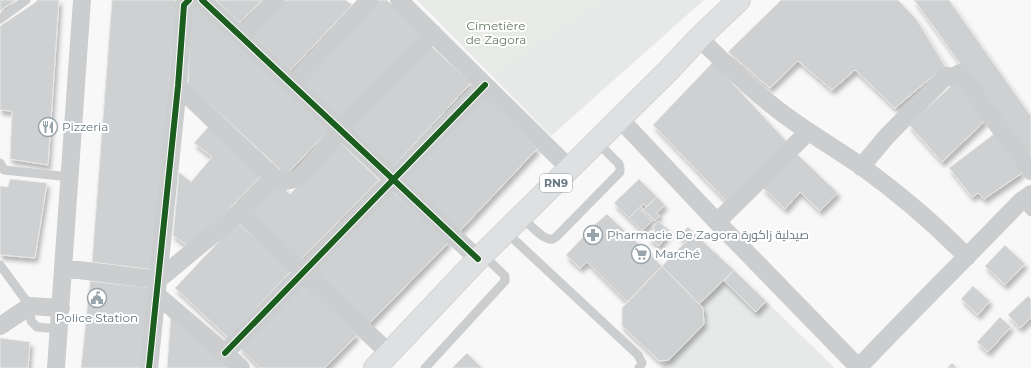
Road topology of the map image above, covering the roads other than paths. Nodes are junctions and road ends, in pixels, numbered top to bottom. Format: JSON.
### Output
{"nodes":[{"id":1,"x":26,"y":0,"type":"edge"},
{"id":2,"x":82,"y":0,"type":"edge"},
{"id":3,"x":188,"y":0,"type":"edge"},
{"id":4,"x":202,"y":0,"type":"edge"},
{"id":5,"x":275,"y":0,"type":"edge"},
{"id":6,"x":369,"y":0,"type":"edge"},
{"id":7,"x":400,"y":0,"type":"edge"},
{"id":8,"x":739,"y":0,"type":"edge"},
{"id":9,"x":0,"y":19,"type":"edge"},
{"id":10,"x":432,"y":33,"type":"junction"},
{"id":11,"x":241,"y":37,"type":"junction"},
{"id":12,"x":699,"y":38,"type":"junction"},
{"id":13,"x":292,"y":85,"type":"junction"},
{"id":14,"x":485,"y":85,"type":"junction"},
{"id":15,"x":178,"y":86,"type":"junction"},
{"id":16,"x":620,"y":119,"type":"junction"},
{"id":17,"x":340,"y":130,"type":"junction"},
{"id":18,"x":808,"y":132,"type":"junction"},
{"id":19,"x":597,"y":142,"type":"junction"},
{"id":20,"x":861,"y":167,"type":"junction"},
{"id":21,"x":1,"y":169,"type":"edge"},
{"id":22,"x":570,"y":169,"type":"junction"},
{"id":23,"x":1031,"y":171,"type":"edge"},
{"id":24,"x":70,"y":177,"type":"junction"},
{"id":25,"x":273,"y":178,"type":"junction"},
{"id":26,"x":394,"y":180,"type":"junction"},
{"id":27,"x":1028,"y":202,"type":"edge"},
{"id":28,"x":240,"y":212,"type":"junction"},
{"id":29,"x":522,"y":216,"type":"junction"},
{"id":30,"x":717,"y":222,"type":"junction"},
{"id":31,"x":506,"y":232,"type":"junction"},
{"id":32,"x":480,"y":257,"type":"junction"},
{"id":33,"x":967,"y":257,"type":"junction"},
{"id":34,"x":0,"y":265,"type":"edge"},
{"id":35,"x":64,"y":268,"type":"junction"},
{"id":36,"x":304,"y":272,"type":"junction"},
{"id":37,"x":157,"y":287,"type":"junction"},
{"id":38,"x":30,"y":306,"type":"junction"},
{"id":39,"x":61,"y":308,"type":"junction"},
{"id":40,"x":0,"y":326,"type":"edge"},
{"id":41,"x":59,"y":329,"type":"junction"},
{"id":42,"x":225,"y":353,"type":"junction"},
{"id":43,"x":382,"y":361,"type":"edge"},
{"id":44,"x":56,"y":368,"type":"edge"},
{"id":45,"x":149,"y":368,"type":"edge"},
{"id":46,"x":241,"y":368,"type":"edge"},
{"id":47,"x":425,"y":368,"type":"edge"},
{"id":48,"x":639,"y":368,"type":"edge"},
{"id":49,"x":859,"y":368,"type":"edge"}],
"edges":[{"from":1,"to":9,"type":"lane"},
{"from":2,"to":24,"type":"street"},
{"from":3,"to":15,"type":"street"},
{"from":4,"to":11,"type":"street"},
{"from":5,"to":11,"type":"street"},
{"from":6,"to":13,"type":"street"},
{"from":7,"to":10,"type":"street"},
{"from":8,"to":12,"type":"main road","number":"RN9"},
{"from":10,"to":14,"type":"street"},
{"from":10,"to":17,"type":"street"},
{"from":11,"to":13,"type":"street"},
{"from":12,"to":16,"type":"main road","number":"RN9"},
{"from":12,"to":18,"type":"street"},
{"from":13,"to":17,"type":"street"},
{"from":14,"to":22,"type":"street"},
{"from":14,"to":26,"type":"street"},
{"from":15,"to":25,"type":"street"},
{"from":15,"to":37,"type":"street"},
{"from":16,"to":19,"type":"main road","number":"RN9"},
{"from":16,"to":30,"type":"street"},
{"from":17,"to":25,"type":"street"},
{"from":17,"to":26,"type":"street"},
{"from":18,"to":20,"type":"street"},
{"from":18,"to":30,"type":"street"},
{"from":19,"to":22,"type":"main road","number":"RN9"},
{"from":19,"to":29,"type":"lane"},
{"from":20,"to":23,"type":"street"},
{"from":20,"to":33,"type":"street"},
{"from":21,"to":24,"type":"lane"},
{"from":22,"to":29,"type":"main road","number":"RN9"},
{"from":24,"to":35,"type":"street"},
{"from":25,"to":28,"type":"street"},
{"from":26,"to":32,"type":"street"},
{"from":26,"to":36,"type":"street"},
{"from":27,"to":33,"type":"street"},
{"from":28,"to":36,"type":"street"},
{"from":28,"to":37,"type":"street"},
{"from":29,"to":31,"type":"main road","number":"RN9"},
{"from":30,"to":49,"type":"street"},
{"from":31,"to":32,"type":"main road","number":"RN9"},
{"from":31,"to":48,"type":"lane"},
{"from":32,"to":43,"type":"main road","number":"RN9"},
{"from":32,"to":47,"type":"lane"},
{"from":33,"to":49,"type":"street"},
{"from":34,"to":38,"type":"lane"},
{"from":35,"to":37,"type":"street"},
{"from":35,"to":39,"type":"street"},
{"from":36,"to":42,"type":"street"},
{"from":36,"to":43,"type":"street"},
{"from":37,"to":42,"type":"street"},
{"from":37,"to":45,"type":"street"},
{"from":38,"to":39,"type":"street"},
{"from":38,"to":40,"type":"street"},
{"from":38,"to":41,"type":"lane"},
{"from":39,"to":41,"type":"street"},
{"from":41,"to":44,"type":"street"},
{"from":42,"to":46,"type":"street"}]}
